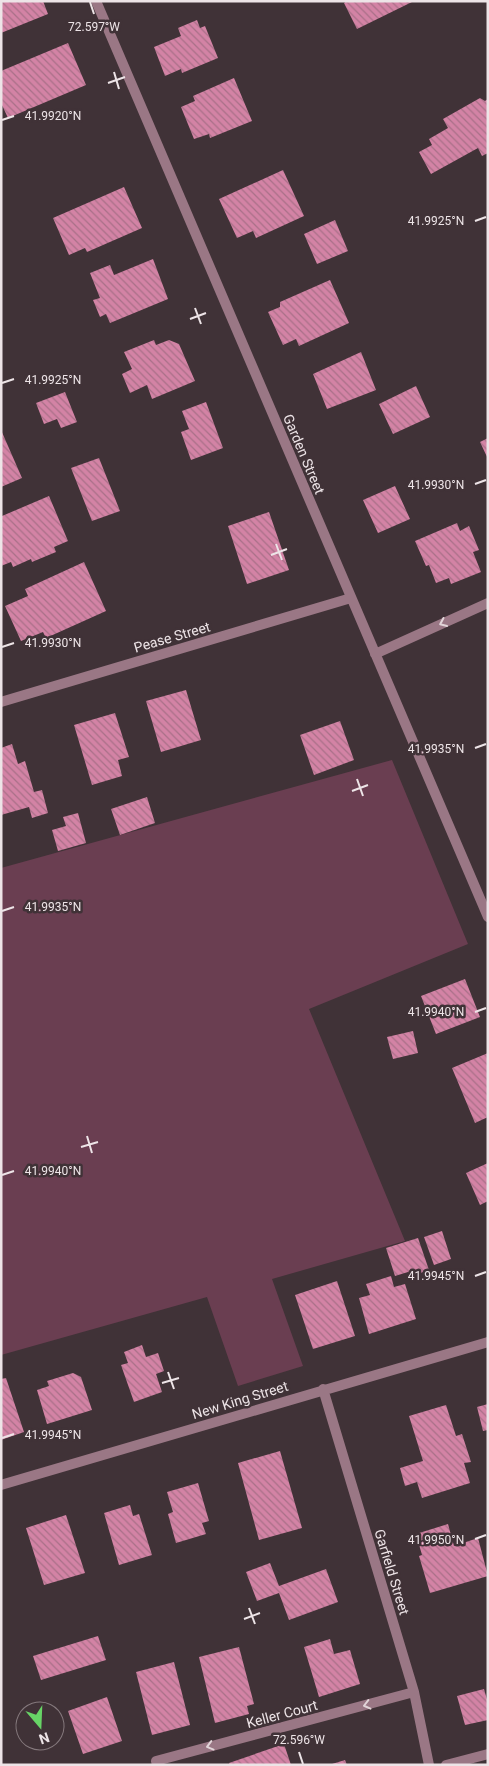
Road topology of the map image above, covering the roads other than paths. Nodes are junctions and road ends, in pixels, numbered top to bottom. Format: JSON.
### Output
{"nodes":[{"id":1,"x":96,"y":1,"type":"edge"},
{"id":2,"x":351,"y":598,"type":"junction"},
{"id":3,"x":488,"y":603,"type":"edge"},
{"id":4,"x":375,"y":654,"type":"junction"},
{"id":5,"x":1,"y":702,"type":"edge"},
{"id":6,"x":488,"y":917,"type":"edge"},
{"id":7,"x":488,"y":1342,"type":"edge"},
{"id":8,"x":322,"y":1389,"type":"junction"},
{"id":9,"x":1,"y":1485,"type":"edge"},
{"id":10,"x":414,"y":1692,"type":"junction"},
{"id":11,"x":488,"y":1754,"type":"edge"},
{"id":12,"x":157,"y":1763,"type":"edge"},
{"id":13,"x":429,"y":1765,"type":"edge"},
{"id":14,"x":446,"y":1765,"type":"edge"}],
"edges":[{"from":1,"to":2,"type":"street","name":"Garden Street"},
{"from":2,"to":4,"type":"street","name":"Garden Street"},
{"from":2,"to":5,"type":"street","name":"Pease Street"},
{"from":3,"to":4,"type":"street","one_way":true},
{"from":4,"to":6,"type":"street","name":"Garden Street"},
{"from":7,"to":8,"type":"street","name":"New King Street"},
{"from":8,"to":9,"type":"street","name":"New King Street"},
{"from":8,"to":10,"type":"street","name":"Garfield Street"},
{"from":10,"to":12,"type":"street","name":"Keller Court","one_way":true},
{"from":10,"to":13,"type":"street","name":"Garfield Street"},
{"from":11,"to":14,"type":"street"}]}
